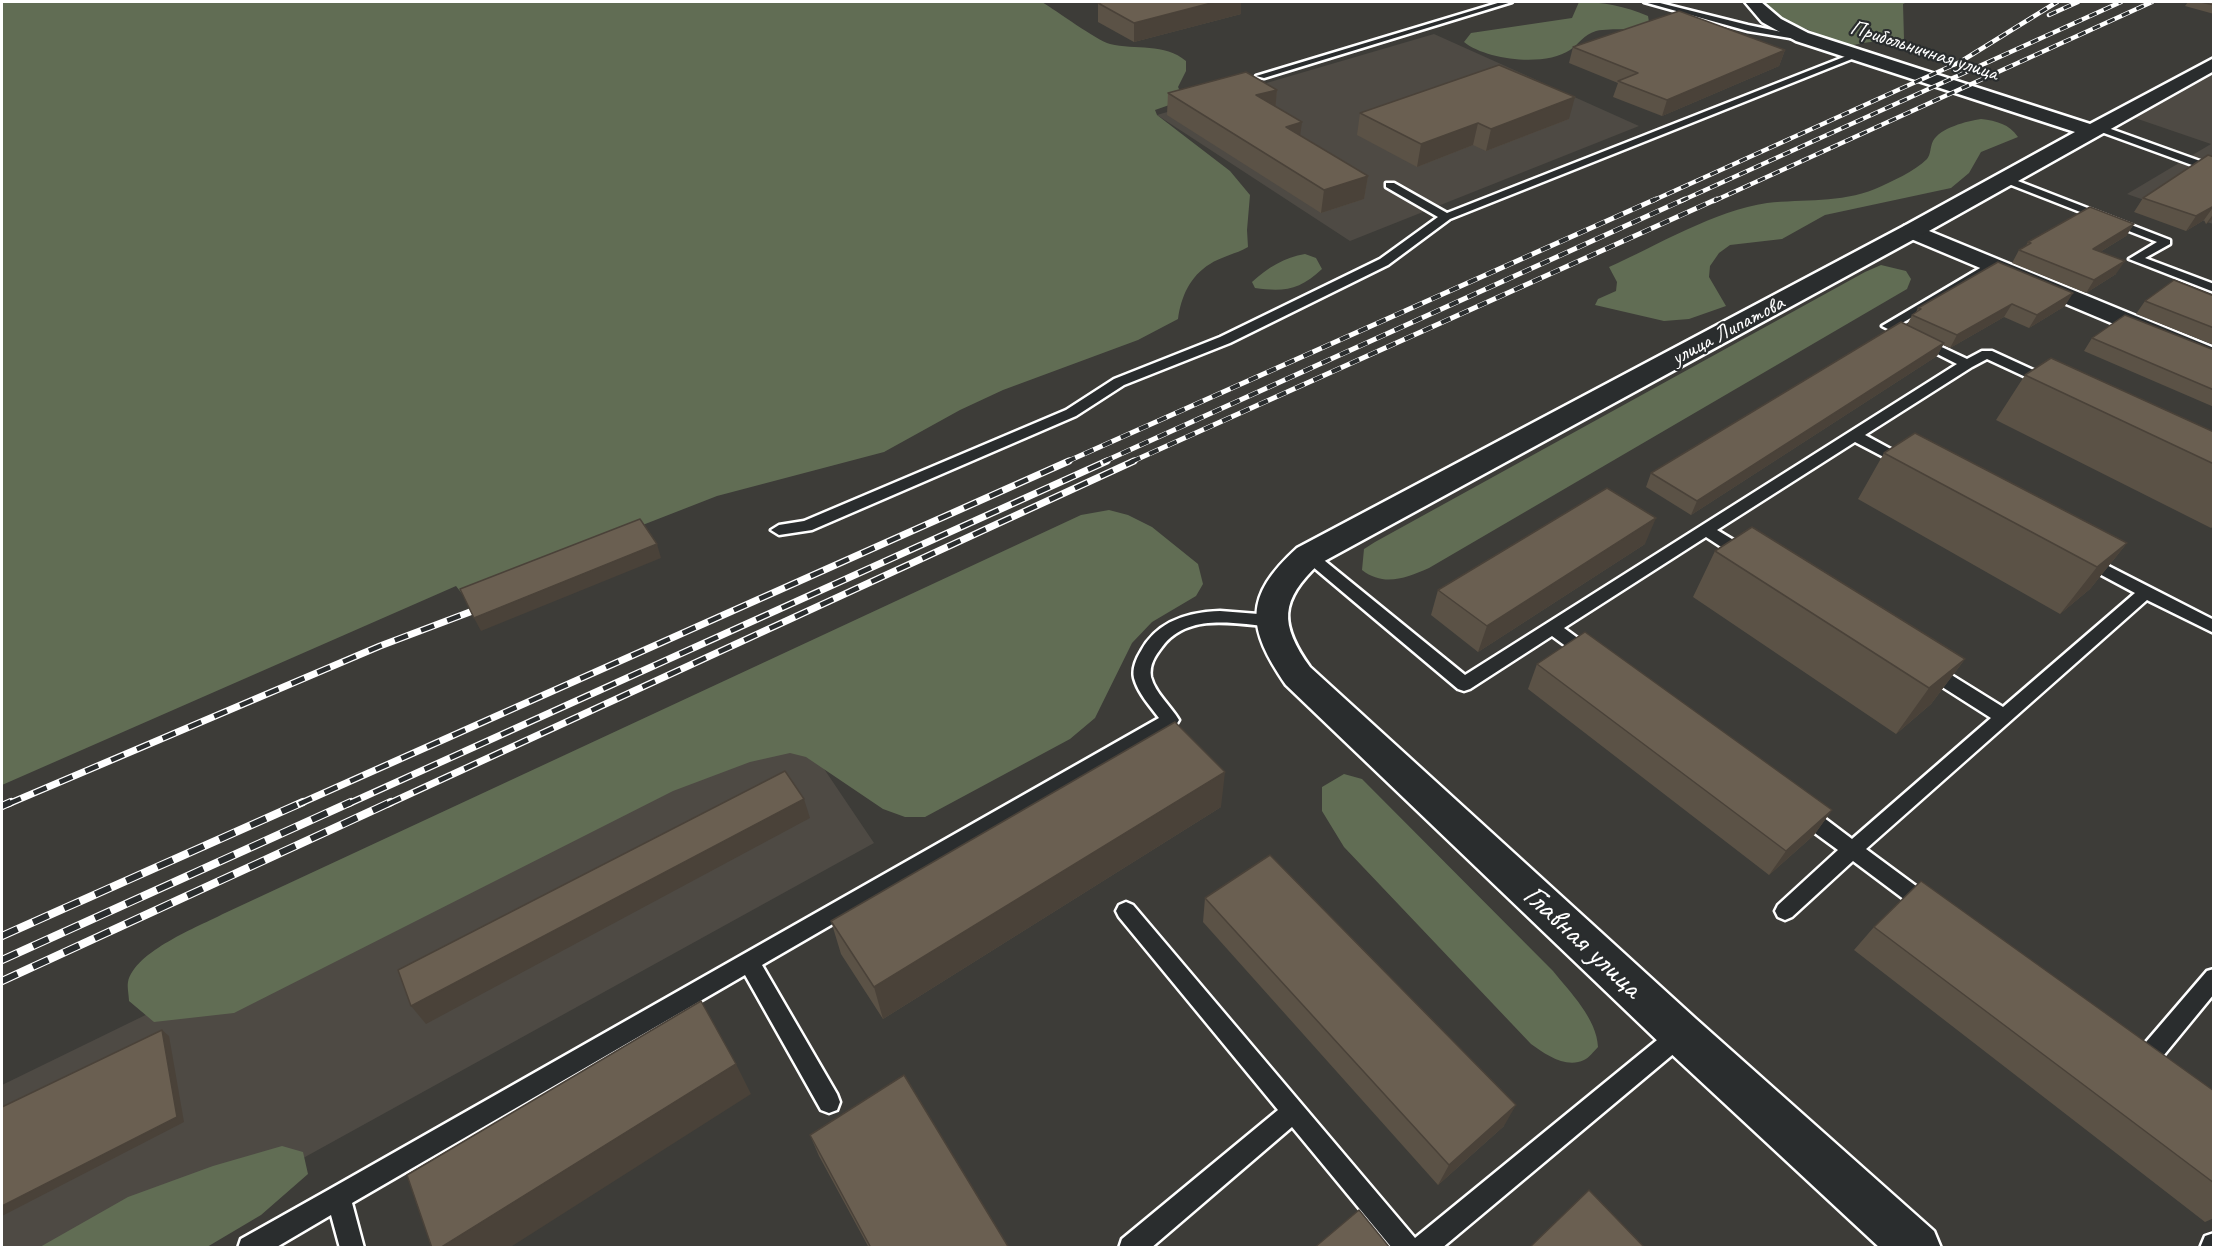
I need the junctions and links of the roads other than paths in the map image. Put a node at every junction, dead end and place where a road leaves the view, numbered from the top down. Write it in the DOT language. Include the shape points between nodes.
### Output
graph roads {
  1 [pos="1508,2"];
  2 [pos="1648,2"];
  3 [pos="1753,2"];
  4 [pos="1802,37"];
  5 [pos="1857,55"];
  6 [pos="2214,63"];
  7 [pos="1261,76"];
  8 [pos="2094,129"];
  9 [pos="2214,170"];
  10 [pos="2005,179"];
  11 [pos="1390,185"];
  12 [pos="1446,217"];
  13 [pos="1912,231"];
  14 [pos="1992,265"];
  15 [pos="2214,288"];
  16 [pos="2214,358"];
  17 [pos="1967,364"];
  18 [pos="2062,388"];
  19 [pos="1855,436"];
  20 [pos="1917,469"];
  21 [pos="779,530"];
  22 [pos="1706,530"];
  23 [pos="2073,553"];
  24 [pos="1308,556"];
  25 [pos="1756,561"];
  26 [pos="2146,592"];
  27 [pos="1271,621"];
  28 [pos="2214,627"];
  29 [pos="1552,628"];
  30 [pos="1915,661"];
  31 [pos="1599,662"];
  32 [pos="2004,717"];
  33 [pos="1786,801"];
  34 [pos="1852,849"];
  35 [pos="1126,911"];
  36 [pos="1785,911"];
  37 [pos="1946,919"];
  38 [pos="748,961"];
  39 [pos="2214,978"];
  40 [pos="1681,1034"];
  41 [pos="2123,1050"];
  42 [pos="2142,1064"];
  43 [pos="2160,1077"];
  44 [pos="829,1102"];
  45 [pos="1294,1111"];
  46 [pos="338,1197"];
  47 [pos="250,1248"];
  48 [pos="352,1248"];
  49 [pos="1131,1248"];
  50 [pos="1408,1248"];
  51 [pos="1422,1248"];
  52 [pos="1917,1248"];
  1 -- 7 [label="lane"];
  2 -- 4 [label="lane" via="1748,28"];
  3 -- 4 [label="street, Прибольничная улица" via="1780,28"];
  4 -- 5 [label="street, Прибольничная улица"];
  5 -- 8 [label="street, Прибольничная улица"];
  5 -- 12 [label="lane"];
  6 -- 8 [label="street, улица Липатова"];
  8 -- 9 [label="lane"];
  8 -- 10 [label="street, улица Липатова"];
  10 -- 13 [label="street, улица Липатова"];
  10 -- 15 [label="lane" via="2166,242 2136,259"];
  11 -- 12 [label="lane"];
  12 -- 21 [label="lane" via="1384,262 1225,340 1119,382 1071,413 807,526"];
  13 -- 14 [label="street"];
  13 -- 24 [label="street, улица Липатова"];
  14 -- 16 [label="street"];
  14 -- 17 [label="lane" via="1888,326"];
  17 -- 18 [label="lane" via="1987,354"];
  17 -- 19 [label="lane"];
  19 -- 20 [label="lane"];
  19 -- 22 [label="lane"];
  22 -- 25 [label="lane"];
  22 -- 29 [label="lane"];
  23 -- 26 [label="lane"];
  24 -- 27 [label="street, улица Липатова" via="1278,586"];
  24 -- 29 [label="lane" via="1464,684"];
  26 -- 28 [label="lane"];
  26 -- 32 [label="lane"];
  27 -- 38 [label="lane" via="1210,615 1178,623 1156,639 1143,661 1143,680 1170,720"];
  27 -- 40 [label="street, Главная улица" via="1282,656 1298,676"];
  29 -- 31 [label="lane"];
  30 -- 32 [label="lane"];
  32 -- 34 [label="lane"];
  33 -- 34 [label="lane"];
  34 -- 36 [label="lane"];
  34 -- 37 [label="lane"];
  35 -- 45 [label="lane"];
  38 -- 44 [label="lane"];
  38 -- 46 [label="lane"];
  39 -- 42 [label="lane"];
  40 -- 51 [label="lane"];
  40 -- 52 [label="street, Главная улица"];
  41 -- 42 [label="lane"];
  42 -- 43 [label="lane"];
  45 -- 49 [label="lane"];
  45 -- 50 [label="lane"];
  46 -- 47 [label="lane"];
  46 -- 48 [label="lane"];
}
